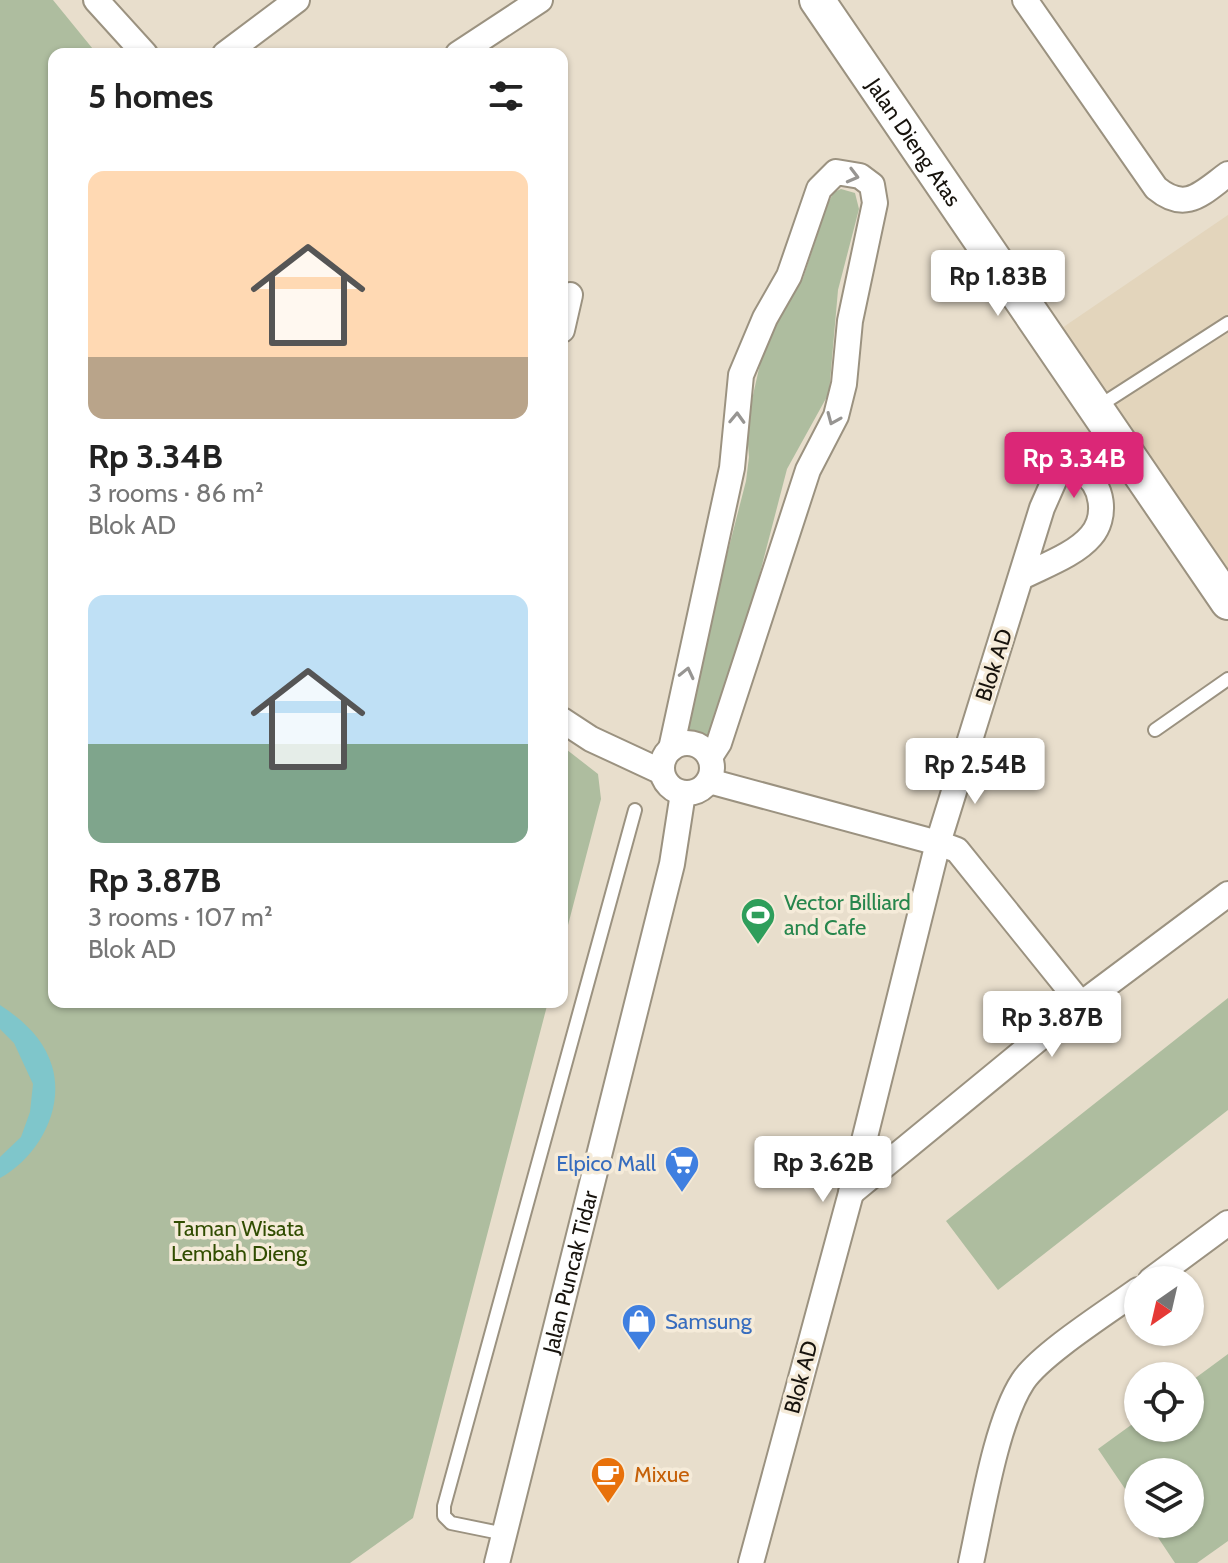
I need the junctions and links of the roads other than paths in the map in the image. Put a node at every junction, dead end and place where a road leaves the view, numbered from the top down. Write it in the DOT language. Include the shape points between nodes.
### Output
graph roads {
  1 [pos="96,0"];
  2 [pos="297,0"];
  3 [pos="540,0"];
  4 [pos="817,0"];
  5 [pos="1025,0"];
  6 [pos="140,48"];
  7 [pos="233,48"];
  8 [pos="467,48"];
  9 [pos="1228,174"];
  10 [pos="570,295"];
  11 [pos="568,304"];
  12 [pos="1228,323"];
  13 [pos="1094,409"];
  14 [pos="1022,577"];
  15 [pos="1228,602"];
  16 [pos="1228,679"];
  17 [pos="568,724"];
  18 [pos="1155,730"];
  19 [pos="667,760"];
  20 [pos="709,769"];
  21 [pos="683,793"];
  22 [pos="635,810"];
  23 [pos="938,843"];
  24 [pos="1228,894"];
  25 [pos="1081,1004"];
  26 [pos="851,1193"];
  27 [pos="1228,1223"];
  28 [pos="1170,1266"];
  29 [pos="1124,1300"];
  30 [pos="505,1534"];
  31 [pos="752,1562"];
  32 [pos="497,1563"];
  33 [pos="971,1563"];
  1 -- 6 [label="street"];
  2 -- 7 [label="street"];
  3 -- 8 [label="street"];
  4 -- 13 [label="street, Jalan Dieng Atas"];
  5 -- 9 [label="street" via="1156,188 1182,201"];
  10 -- 11 [label="street"];
  12 -- 13 [label="lane"];
  13 -- 15 [label="street, Jalan Dieng Atas"];
  14 -- 23 [label="street, Blok AD"];
  16 -- 18 [label="lane"];
  17 -- 19 [label="street" via="591,739"];
  19 -- 20 [label="street" via="685,743 693,744 706,751"];
  19 -- 20 [label="street, one-way" via="734,459 738,392 748,355 789,276 819,189 836,172 860,176 872,185 875,203 836,416 808,470"];
  19 -- 21 [label="street" via="668,786"];
  20 -- 21 [label="street" via="698,791"];
  20 -- 23 [label="street"];
  21 -- 30 [label="street, Jalan Puncak Tidar" via="672,864"];
  22 -- 30 [label="lane" via="444,1506 451,1523"];
  23 -- 25 [label="street" via="957,850"];
  23 -- 26 [label="street, Blok AD"];
  24 -- 25 [label="street"];
  25 -- 26 [label="street"];
  26 -- 31 [label="street, Blok AD"];
  27 -- 28 [label="street"];
  29 -- 33 [label="street" via="1023,1380 1004,1422"];
  30 -- 32 [label="street, Jalan Puncak Tidar"];
}
